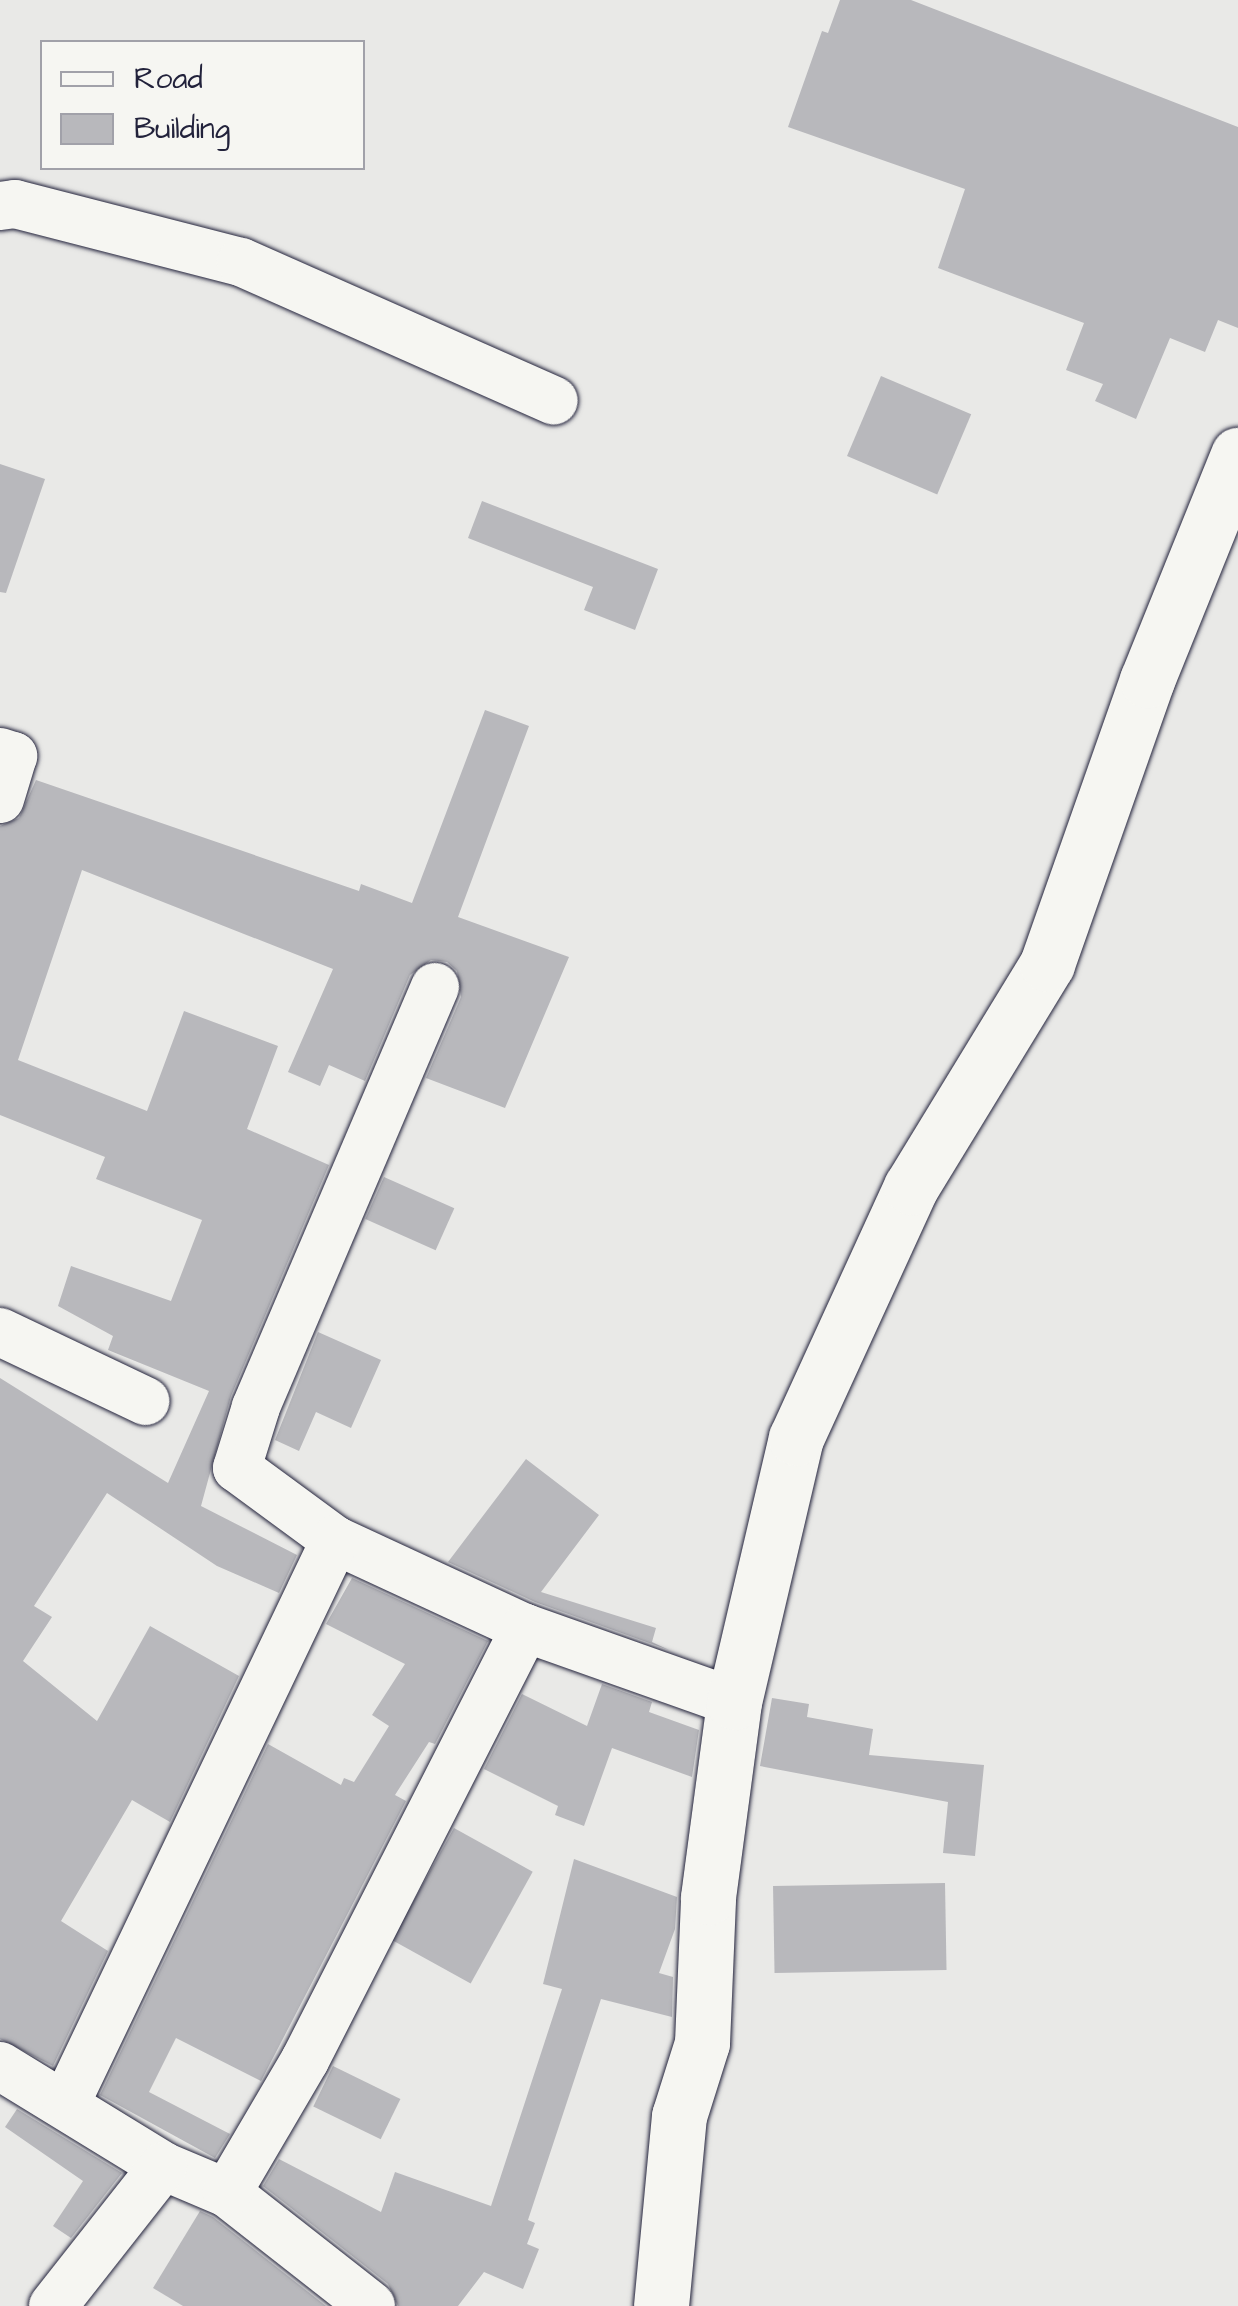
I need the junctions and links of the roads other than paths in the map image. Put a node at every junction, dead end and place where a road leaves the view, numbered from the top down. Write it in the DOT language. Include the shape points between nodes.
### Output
graph roads {
  1 [pos="0,206"];
  2 [pos="554,401"];
  3 [pos="1238,455"];
  4 [pos="0,752"];
  5 [pos="0,799"];
  6 [pos="435,987"];
  7 [pos="0,1332"];
  8 [pos="145,1401"];
  9 [pos="335,1540"];
  10 [pos="525,1628"];
  11 [pos="734,1702"];
  12 [pos="0,2066"];
  13 [pos="66,2104"];
  14 [pos="163,2166"];
  15 [pos="226,2193"];
  16 [pos="53,2306"];
  17 [pos="371,2306"];
  18 [pos="661,2306"];
  1 -- 2 [label="street" via="15,204 242,262"];
  3 -- 11 [label="street" via="1148,680 1047,964 978,1088 911,1187 796,1438"];
  4 -- 5 [label="street" via="12,756"];
  6 -- 9 [label="street" via="256,1407 237,1468"];
  7 -- 8 [label="street"];
  9 -- 10 [label="street"];
  9 -- 13 [label="street"];
  10 -- 11 [label="street"];
  10 -- 15 [label="street" via="305,2060"];
  11 -- 18 [label="street" via="708,1897 702,2043 679,2116"];
  12 -- 13 [label="street"];
  13 -- 14 [label="street"];
  14 -- 15 [label="street"];
  14 -- 16 [label="street"];
  15 -- 17 [label="street"];
}
